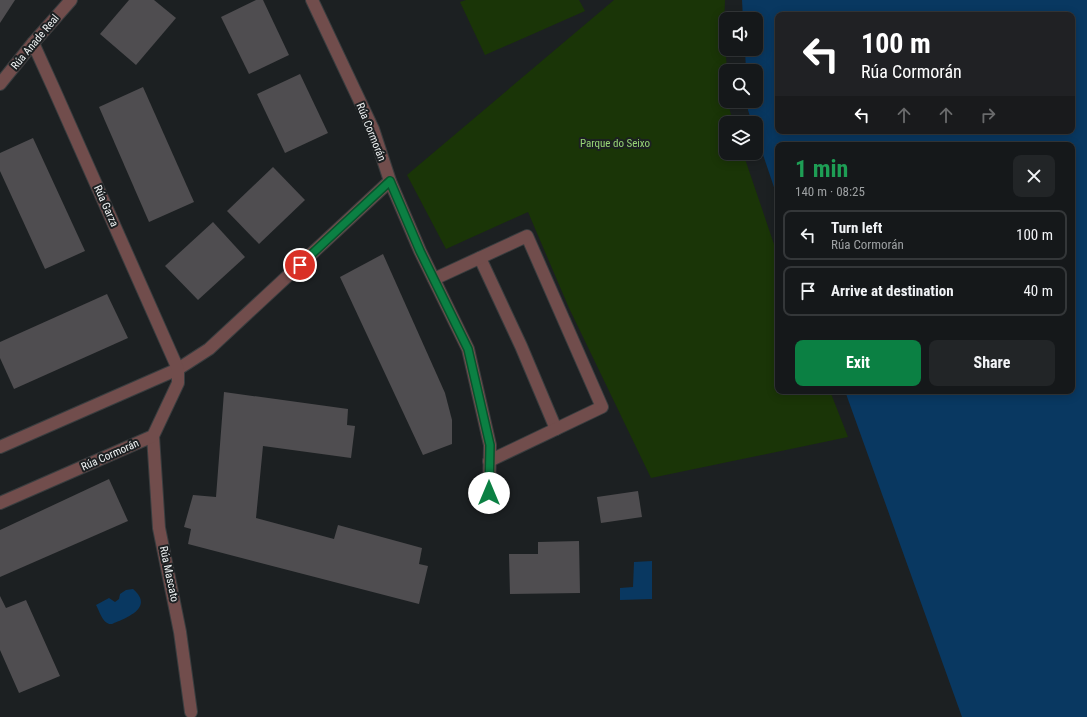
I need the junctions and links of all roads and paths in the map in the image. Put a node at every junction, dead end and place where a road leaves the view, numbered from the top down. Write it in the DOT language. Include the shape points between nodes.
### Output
graph roads {
  1 [pos="71,0"];
  2 [pos="312,0"];
  3 [pos="33,44"];
  4 [pos="0,84"];
  5 [pos="390,181"];
  6 [pos="480,258"];
  7 [pos="434,279"];
  8 [pos="178,369"];
  9 [pos="556,429"];
  10 [pos="153,436"];
  11 [pos="0,447"];
  12 [pos="489,461"];
  13 [pos="489,493"];
  14 [pos="0,503"];
  15 [pos="191,712"];
  1 -- 3 [label="street, Rúa Anade Real"];
  2 -- 5 [label="street, Rúa Cormorán" via="373,129"];
  3 -- 4 [label="street, Rúa Anade Real"];
  3 -- 8 [label="street, Rúa Garza"];
  5 -- 7 [label="street, Rúa Cormorán"];
  5 -- 8 [label="street" via="209,349"];
  6 -- 7 [label="street"];
  6 -- 9 [label="street"];
  6 -- 9 [label="street" via="527,236 602,407"];
  7 -- 12 [label="street, Rúa Cormorán" via="468,349 490,445"];
  8 -- 10 [label="street, Rúa Cormorán" via="178,382"];
  8 -- 11 [label="street"];
  9 -- 12 [label="street"];
  10 -- 14 [label="street, Rúa Cormorán"];
  10 -- 15 [label="street, Rúa Mascato" via="159,528 180,632"];
  12 -- 13 [label="street, Rúa Cormorán"];
}
